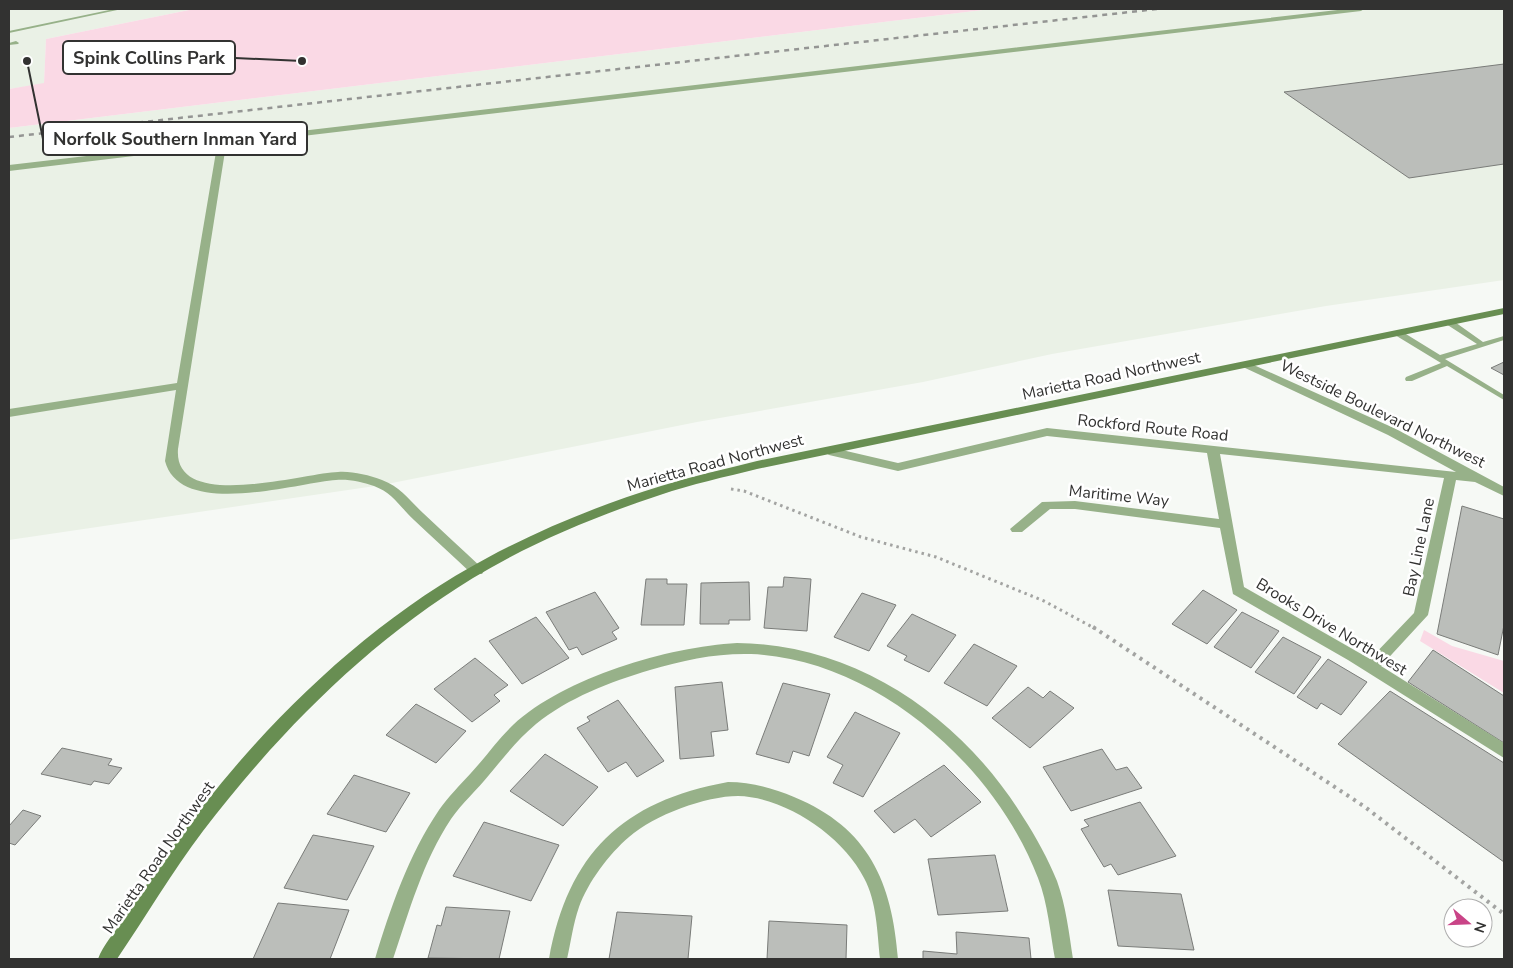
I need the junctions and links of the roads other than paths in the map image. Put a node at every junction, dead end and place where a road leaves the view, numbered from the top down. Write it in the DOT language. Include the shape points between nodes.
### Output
graph roads {
  1 [pos="120,9"];
  2 [pos="1361,9"];
  3 [pos="9,32"];
  4 [pos="16,43"];
  5 [pos="9,44"];
  6 [pos="222,143"];
  7 [pos="9,168"];
  8 [pos="1504,312"];
  9 [pos="1449,322"];
  10 [pos="1398,333"];
  11 [pos="1504,338"];
  12 [pos="1483,345"];
  13 [pos="1439,358"];
  14 [pos="1448,363"];
  15 [pos="1247,365"];
  16 [pos="1409,380"];
  17 [pos="183,385"];
  18 [pos="1504,398"];
  19 [pos="9,413"];
  20 [pos="1213,450"];
  21 [pos="829,451"];
  22 [pos="1451,475"];
  23 [pos="1478,478"];
  24 [pos="1504,492"];
  25 [pos="1226,524"];
  26 [pos="1017,530"];
  27 [pos="477,571"];
  28 [pos="1371,668"];
  29 [pos="1504,751"];
  30 [pos="107,959"];
  31 [pos="384,959"];
  32 [pos="558,959"];
  33 [pos="889,959"];
  34 [pos="1064,959"];
  1 -- 3 [label="lane"];
  2 -- 6 [label="street"];
  4 -- 5 [label="lane"];
  6 -- 7 [label="street"];
  6 -- 17 [label="street"];
  8 -- 9 [label="main road, Marietta Road Northwest"];
  9 -- 10 [label="main road, Marietta Road Northwest"];
  9 -- 12 [label="lane"];
  10 -- 13 [label="lane"];
  10 -- 15 [label="main road, Marietta Road Northwest"];
  11 -- 12 [label="lane"];
  12 -- 13 [label="lane"];
  13 -- 14 [label="lane"];
  14 -- 16 [label="lane"];
  14 -- 18 [label="lane"];
  15 -- 21 [label="main road, Marietta Road Northwest"];
  15 -- 23 [label="street, Westside Boulevard Northwest" via="1392,432"];
  17 -- 19 [label="street"];
  17 -- 27 [label="street" via="172,464 194,485 234,490 336,476 375,482 397,492"];
  20 -- 21 [label="street, Rockford Route Road" via="1047,432 898,467"];
  20 -- 22 [label="street, Rockford Route Road"];
  20 -- 25 [label="street, Brooks Drive Northwest"];
  21 -- 27 [label="main road, Marietta Road Northwest" via="656,492 531,542"];
  22 -- 23 [label="street, Rockford Route Road"];
  22 -- 28 [label="street, Bay Line Lane" via="1421,615"];
  23 -- 24 [label="street, Westside Boulevard Northwest"];
  25 -- 26 [label="street, Maritime Way" via="1075,505 1047,505"];
  25 -- 28 [label="street, Brooks Drive Northwest" via="1238,590"];
  27 -- 30 [label="main road, Marietta Road Northwest" via="394,626 316,693 255,756 197,826"];
  28 -- 29 [label="street, Brooks Drive Northwest"];
  31 -- 34 [label="street" via="417,868 444,815 521,728 564,698 608,677 708,651 766,649 816,660 865,677 914,707 954,741 994,786 1025,834 1051,889"];
  32 -- 33 [label="street" via="570,906 597,863 625,830 660,809 700,796 739,789 786,801 820,818 848,841 871,873 884,909"];
}
